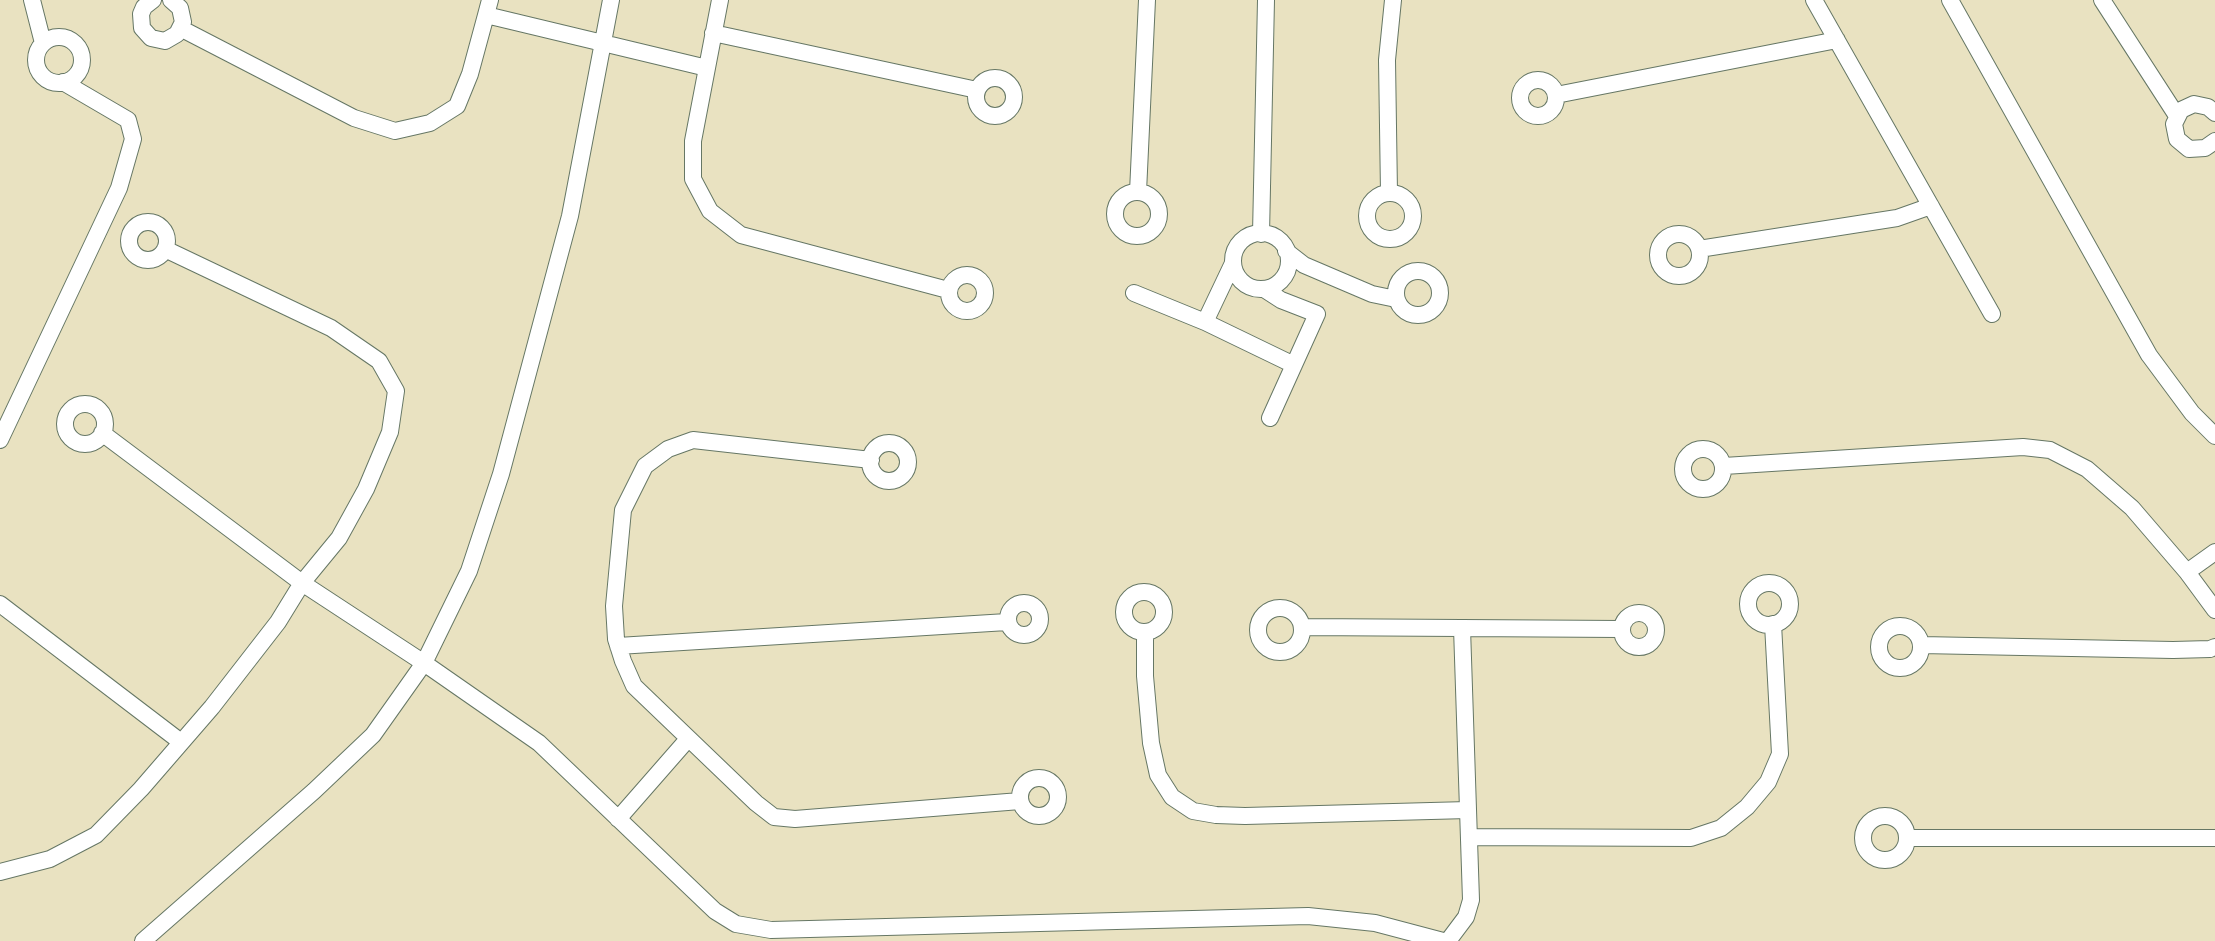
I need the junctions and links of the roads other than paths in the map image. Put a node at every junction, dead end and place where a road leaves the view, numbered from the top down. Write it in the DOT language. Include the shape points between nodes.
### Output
graph roads {
  1 [pos="32,0"];
  2 [pos="153,0"];
  3 [pos="171,0"];
  4 [pos="611,0"];
  5 [pos="720,0"];
  6 [pos="1147,0"];
  7 [pos="1266,0"];
  8 [pos="1393,0"];
  9 [pos="1814,0"];
  10 [pos="1950,0"];
  11 [pos="2102,0"];
  12 [pos="488,8"];
  13 [pos="182,29"];
  14 [pos="713,33"];
  15 [pos="1837,40"];
  16 [pos="43,43"];
  17 [pos="603,43"];
  18 [pos="707,68"];
  19 [pos="63,82"];
  20 [pos="977,90"];
  21 [pos="1556,95"];
  22 [pos="2215,113"];
  23 [pos="2177,116"];
  24 [pos="2215,141"];
  25 [pos="1138,192"];
  26 [pos="1389,192"];
  27 [pos="1931,206"];
  28 [pos="1261,234"];
  29 [pos="165,249"];
  30 [pos="1699,249"];
  31 [pos="1293,260"];
  32 [pos="1233,263"];
  33 [pos="1240,280"];
  34 [pos="1281,281"];
  35 [pos="1222,286"];
  36 [pos="1264,289"];
  37 [pos="948,290"];
  38 [pos="1134,293"];
  39 [pos="1396,299"];
  40 [pos="1281,300"];
  41 [pos="1992,314"];
  42 [pos="1205,322"];
  43 [pos="1294,364"];
  44 [pos="1270,418"];
  45 [pos="102,433"];
  46 [pos="2215,436"];
  47 [pos="0,440"];
  48 [pos="870,460"];
  49 [pos="1724,466"];
  50 [pos="2215,552"];
  51 [pos="2188,572"];
  52 [pos="302,583"];
  53 [pos="0,604"];
  54 [pos="2215,610"];
  55 [pos="1007,622"];
  56 [pos="1773,624"];
  57 [pos="1302,627"];
  58 [pos="1462,628"];
  59 [pos="1622,629"];
  60 [pos="1145,632"];
  61 [pos="1921,645"];
  62 [pos="618,646"];
  63 [pos="2215,647"];
  64 [pos="424,663"];
  65 [pos="688,739"];
  66 [pos="181,742"];
  67 [pos="1020,801"];
  68 [pos="1468,810"];
  69 [pos="618,819"];
  70 [pos="1469,837"];
  71 [pos="1907,838"];
  72 [pos="2215,838"];
  73 [pos="0,872"];
  74 [pos="143,941"];
  75 [pos="1443,941"];
  76 [pos="1448,941"];
  1 -- 16 [label="street"];
  2 -- 13 [label="street" via="144,7 141,14 142,28 146,33 158,41 165,41"];
  3 -- 13 [label="street" via="180,8 183,15"];
  4 -- 17 [label="street"];
  5 -- 14 [label="street"];
  6 -- 25 [label="street"];
  7 -- 28 [label="street"];
  8 -- 26 [label="street" via="1386,60"];
  9 -- 15 [label="street"];
  10 -- 46 [label="street" via="2149,355 2192,413"];
  11 -- 23 [label="street"];
  12 -- 13 [label="street" via="470,74 458,106 430,123 396,131 354,118"];
  12 -- 17 [label="street"];
  14 -- 18 [label="street"];
  14 -- 20 [label="street"];
  15 -- 21 [label="street"];
  15 -- 27 [label="street"];
  16 -- 19 [label="street" via="36,56 38,70 49,80"];
  16 -- 19 [label="street" via="57,37 65,37 72,40 81,53 80,68 76,75"];
  17 -- 18 [label="street"];
  17 -- 64 [label="street" via="570,216 501,474 469,571"];
  18 -- 37 [label="street" via="693,141 693,179 710,211 741,235"];
  19 -- 47 [label="street" via="128,120 133,140 119,188"];
  22 -- 23 [label="street" via="2208,107 2194,104 2181,110"];
  23 -- 24 [label="street" via="2174,132 2183,145 2197,150"];
  27 -- 30 [label="street" via="1897,218"];
  27 -- 41 [label="street"];
  28 -- 31 [label="street" via="1278,240"];
  28 -- 32 [label="street" via="1244,239 1234,254"];
  29 -- 52 [label="street" via="331,328 379,361 396,391 390,432 366,489 339,538"];
  31 -- 34 [label="street"];
  31 -- 39 [label="street" via="1372,294"];
  32 -- 33 [label="street"];
  32 -- 35 [label="street"];
  33 -- 35 [label="street"];
  33 -- 36 [label="street" via="1247,286"];
  34 -- 36 [label="street"];
  34 -- 40 [label="street"];
  35 -- 42 [label="street"];
  36 -- 40 [label="street"];
  38 -- 42 [label="street"];
  40 -- 43 [label="street" via="1317,314"];
  42 -- 43 [label="street"];
  43 -- 44 [label="street"];
  45 -- 52 [label="street"];
  48 -- 62 [label="street" via="692,440 668,450 645,466 623,510 614,606"];
  49 -- 51 [label="street" via="2023,447 2050,450 2087,469 2132,508"];
  50 -- 51 [label="street"];
  51 -- 54 [label="street"];
  52 -- 64 [label="street"];
  52 -- 66 [label="street" via="278,622 212,707"];
  53 -- 66 [label="street"];
  55 -- 62 [label="street"];
  56 -- 70 [label="street" via="1780,754 1768,782 1747,807 1721,828 1691,838"];
  57 -- 58 [label="street"];
  58 -- 59 [label="street"];
  58 -- 68 [label="street"];
  60 -- 68 [label="street" via="1150,735 1158,775 1172,797 1193,811 1245,816"];
  61 -- 63 [label="street" via="2173,650"];
  62 -- 65 [label="street" via="634,686"];
  64 -- 69 [label="street" via="539,743"];
  64 -- 74 [label="street" via="373,735 314,791"];
  65 -- 67 [label="street" via="774,817 795,819"];
  65 -- 69 [label="street"];
  66 -- 73 [label="street" via="141,789 96,835 50,859"];
  68 -- 70 [label="street"];
  69 -- 75 [label="street" via="716,911 736,924 771,930 1308,916 1375,923"];
  70 -- 76 [label="street" via="1471,900 1466,917"];
  71 -- 72 [label="street"];
}
